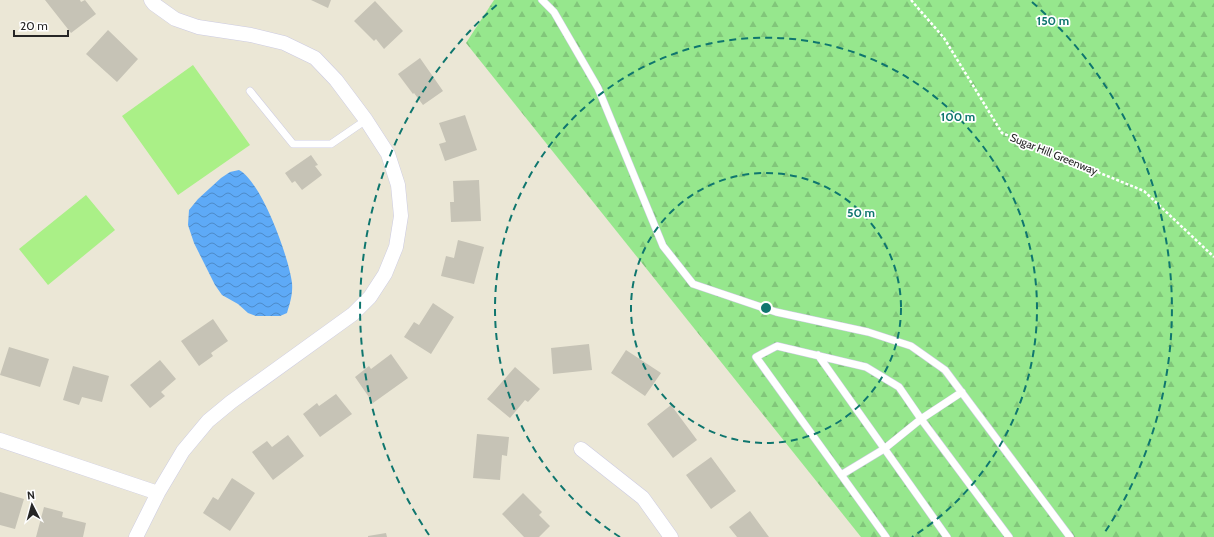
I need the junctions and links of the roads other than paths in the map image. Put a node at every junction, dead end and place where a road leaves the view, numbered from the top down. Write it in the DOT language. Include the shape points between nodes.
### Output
graph roads {
  1 [pos="151,0"];
  2 [pos="542,0"];
  3 [pos="250,91"];
  4 [pos="366,120"];
  5 [pos="818,356"];
  6 [pos="962,392"];
  7 [pos="921,419"];
  8 [pos="0,440"];
  9 [pos="581,449"];
  10 [pos="884,449"];
  11 [pos="841,475"];
  12 [pos="158,493"];
  13 [pos="136,537"];
  14 [pos="671,537"];
  15 [pos="886,537"];
  16 [pos="947,537"];
  17 [pos="1009,537"];
  18 [pos="1070,537"];
  1 -- 4 [label="street" via="175,19 198,27 284,43 315,58 336,80"];
  2 -- 6 [label="lane" via="554,12 598,88 663,246 693,284 776,312 868,332 911,346 945,370"];
  3 -- 4 [label="lane" via="293,144 331,144"];
  4 -- 12 [label="street" via="388,154 398,185 401,216 396,247 385,274 370,297 353,314 208,421 183,451"];
  5 -- 7 [label="lane" via="866,367 899,387"];
  5 -- 10 [label="lane"];
  5 -- 11 [label="lane" via="777,346 756,357"];
  6 -- 7 [label="lane"];
  6 -- 18 [label="lane"];
  7 -- 10 [label="lane"];
  7 -- 17 [label="lane"];
  8 -- 12 [label="street"];
  9 -- 14 [label="street" via="644,498"];
  10 -- 11 [label="lane"];
  10 -- 16 [label="lane"];
  11 -- 15 [label="lane"];
  12 -- 13 [label="street"];
}
